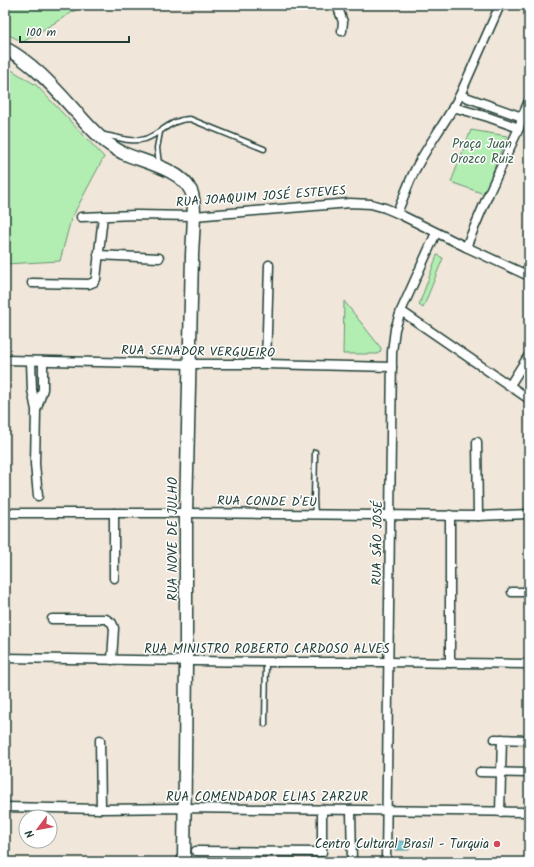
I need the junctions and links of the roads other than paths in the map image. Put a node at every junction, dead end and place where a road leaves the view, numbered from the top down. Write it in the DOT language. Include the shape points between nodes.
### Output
graph roads {
  1 [pos="337,5"];
  2 [pos="500,5"];
  3 [pos="520,5"];
  4 [pos="529,8"];
  5 [pos="342,30"];
  6 [pos="5,48"];
  7 [pos="460,95"];
  8 [pos="529,101"];
  9 [pos="453,107"];
  10 [pos="526,117"];
  11 [pos="519,128"];
  12 [pos="160,132"];
  13 [pos="95,133"];
  14 [pos="264,149"];
  15 [pos="159,166"];
  16 [pos="397,213"];
  17 [pos="103,216"];
  18 [pos="194,216"];
  19 [pos="81,217"];
  20 [pos="436,233"];
  21 [pos="466,247"];
  22 [pos="98,255"];
  23 [pos="160,258"];
  24 [pos="269,265"];
  25 [pos="529,276"];
  26 [pos="32,283"];
  27 [pos="401,311"];
  28 [pos="529,355"];
  29 [pos="5,360"];
  30 [pos="31,361"];
  31 [pos="43,361"];
  32 [pos="189,364"];
  33 [pos="266,364"];
  34 [pos="392,367"];
  35 [pos="510,385"];
  36 [pos="529,399"];
  37 [pos="36,410"];
  38 [pos="477,442"];
  39 [pos="315,452"];
  40 [pos="38,496"];
  41 [pos="5,513"];
  42 [pos="114,513"];
  43 [pos="186,513"];
  44 [pos="529,514"];
  45 [pos="315,515"];
  46 [pos="450,515"];
  47 [pos="390,516"];
  48 [pos="478,516"];
  49 [pos="114,578"];
  50 [pos="512,592"];
  51 [pos="529,592"];
  52 [pos="52,619"];
  53 [pos="5,658"];
  54 [pos="112,660"];
  55 [pos="186,661"];
  56 [pos="266,662"];
  57 [pos="388,662"];
  58 [pos="450,663"];
  59 [pos="529,664"];
  60 [pos="265,724"];
  61 [pos="100,740"];
  62 [pos="529,740"];
  63 [pos="480,772"];
  64 [pos="501,772"];
  65 [pos="529,773"];
  66 [pos="5,807"];
  67 [pos="185,808"];
  68 [pos="101,809"];
  69 [pos="322,809"];
  70 [pos="351,810"];
  71 [pos="386,810"];
  72 [pos="500,812"];
  73 [pos="529,812"];
  74 [pos="196,852"];
  75 [pos="184,862"];
  76 [pos="352,862"];
  77 [pos="386,862"];
  1 -- 5 [label="street" via="343,22"];
  2 -- 7 [label="street"];
  3 -- 4 [label="lane"];
  6 -- 13 [label="street, RUA NOVE DE JULHO" via="44,77"];
  7 -- 9 [label="street"];
  7 -- 10 [label="street"];
  8 -- 10 [label="street"];
  9 -- 11 [label="street"];
  9 -- 16 [label="street" via="415,170"];
  10 -- 11 [label="street"];
  11 -- 21 [label="street"];
  12 -- 13 [label="lane" via="137,140"];
  12 -- 14 [label="lane" via="170,124 190,119"];
  12 -- 15 [label="lane" via="157,148"];
  13 -- 15 [label="street, RUA NOVE DE JULHO" via="122,152"];
  15 -- 18 [label="street, RUA NOVE DE JULHO" via="183,180 191,190"];
  16 -- 18 [label="street, RUA JOAQUIM JOSÉ ESTEVES" via="371,204 350,203"];
  16 -- 20 [label="street, RUA JOAQUIM JOSÉ ESTEVES"];
  17 -- 18 [label="street, RUA JOAQUIM JOSÉ ESTEVES"];
  17 -- 19 [label="street, RUA JOAQUIM JOSÉ ESTEVES"];
  17 -- 22 [label="street"];
  18 -- 32 [label="street, RUA NOVE DE JULHO"];
  20 -- 21 [label="street, RUA JOAQUIM JOSÉ ESTEVES"];
  20 -- 27 [label="street, RUA SÃO JOSÉ"];
  21 -- 25 [label="street, RUA JOAQUIM JOSÉ ESTEVES"];
  22 -- 23 [label="street"];
  22 -- 26 [label="street" via="96,278 89,284"];
  24 -- 33 [label="street"];
  27 -- 34 [label="street, RUA SÃO JOSÉ" via="393,340"];
  27 -- 35 [label="street"];
  28 -- 35 [label="street"];
  29 -- 30 [label="street, RUA SENADOR VERGUEIRO"];
  30 -- 31 [label="street, RUA SENADOR VERGUEIRO"];
  30 -- 37 [label="street"];
  31 -- 32 [label="street, RUA SENADOR VERGUEIRO"];
  31 -- 37 [label="street" via="43,389"];
  32 -- 33 [label="street, RUA SENADOR VERGUEIRO"];
  32 -- 43 [label="street, RUA NOVE DE JULHO"];
  33 -- 34 [label="street, RUA SENADOR VERGUEIRO"];
  34 -- 47 [label="street, RUA SÃO JOSÉ"];
  35 -- 36 [label="street"];
  37 -- 40 [label="street" via="35,464"];
  38 -- 48 [label="street"];
  39 -- 45 [label="lane"];
  41 -- 42 [label="street, RUA CONDE D'EU"];
  42 -- 43 [label="street, RUA CONDE D'EU"];
  42 -- 49 [label="street"];
  43 -- 45 [label="street, RUA CONDE D'EU"];
  43 -- 55 [label="street, RUA NOVE DE JULHO"];
  44 -- 48 [label="street, RUA CONDE D'EU"];
  45 -- 47 [label="street, RUA CONDE D'EU"];
  46 -- 47 [label="street, RUA CONDE D'EU"];
  46 -- 48 [label="street, RUA CONDE D'EU"];
  46 -- 58 [label="street"];
  47 -- 57 [label="street, RUA SÃO JOSÉ"];
  50 -- 51 [label="street"];
  52 -- 54 [label="street" via="106,619 112,623"];
  53 -- 54 [label="street, RUA MINISTRO ROBERTO CARDOSO ALVES"];
  54 -- 55 [label="street, RUA MINISTRO ROBERTO CARDOSO ALVES"];
  55 -- 56 [label="street, RUA MINISTRO ROBERTO CARDOSO ALVES"];
  55 -- 67 [label="street, RUA NOVE DE JULHO"];
  56 -- 57 [label="street, RUA MINISTRO ROBERTO CARDOSO ALVES"];
  56 -- 60 [label="lane"];
  57 -- 58 [label="street, RUA MINISTRO ROBERTO CARDOSO ALVES"];
  57 -- 71 [label="street, RUA SÃO JOSÉ"];
  58 -- 59 [label="street, RUA MINISTRO ROBERTO CARDOSO ALVES"];
  61 -- 68 [label="street"];
  62 -- 64 [label="street" via="498,739"];
  63 -- 64 [label="street"];
  64 -- 65 [label="street"];
  64 -- 72 [label="street"];
  66 -- 68 [label="street, RUA COMENDADOR ELIAS ZARZUR"];
  67 -- 68 [label="street, RUA COMENDADOR ELIAS ZARZUR"];
  67 -- 69 [label="street, RUA COMENDADOR ELIAS ZARZUR"];
  67 -- 75 [label="street, RUA NOVE DE JULHO"];
  69 -- 70 [label="street, RUA COMENDADOR ELIAS ZARZUR"];
  69 -- 74 [label="street" via="322,852"];
  70 -- 71 [label="street, RUA COMENDADOR ELIAS ZARZUR"];
  70 -- 76 [label="street"];
  71 -- 72 [label="street, RUA COMENDADOR ELIAS ZARZUR"];
  71 -- 77 [label="street, RUA SÃO JOSÉ"];
  72 -- 73 [label="street, RUA COMENDADOR ELIAS ZARZUR"];
}
